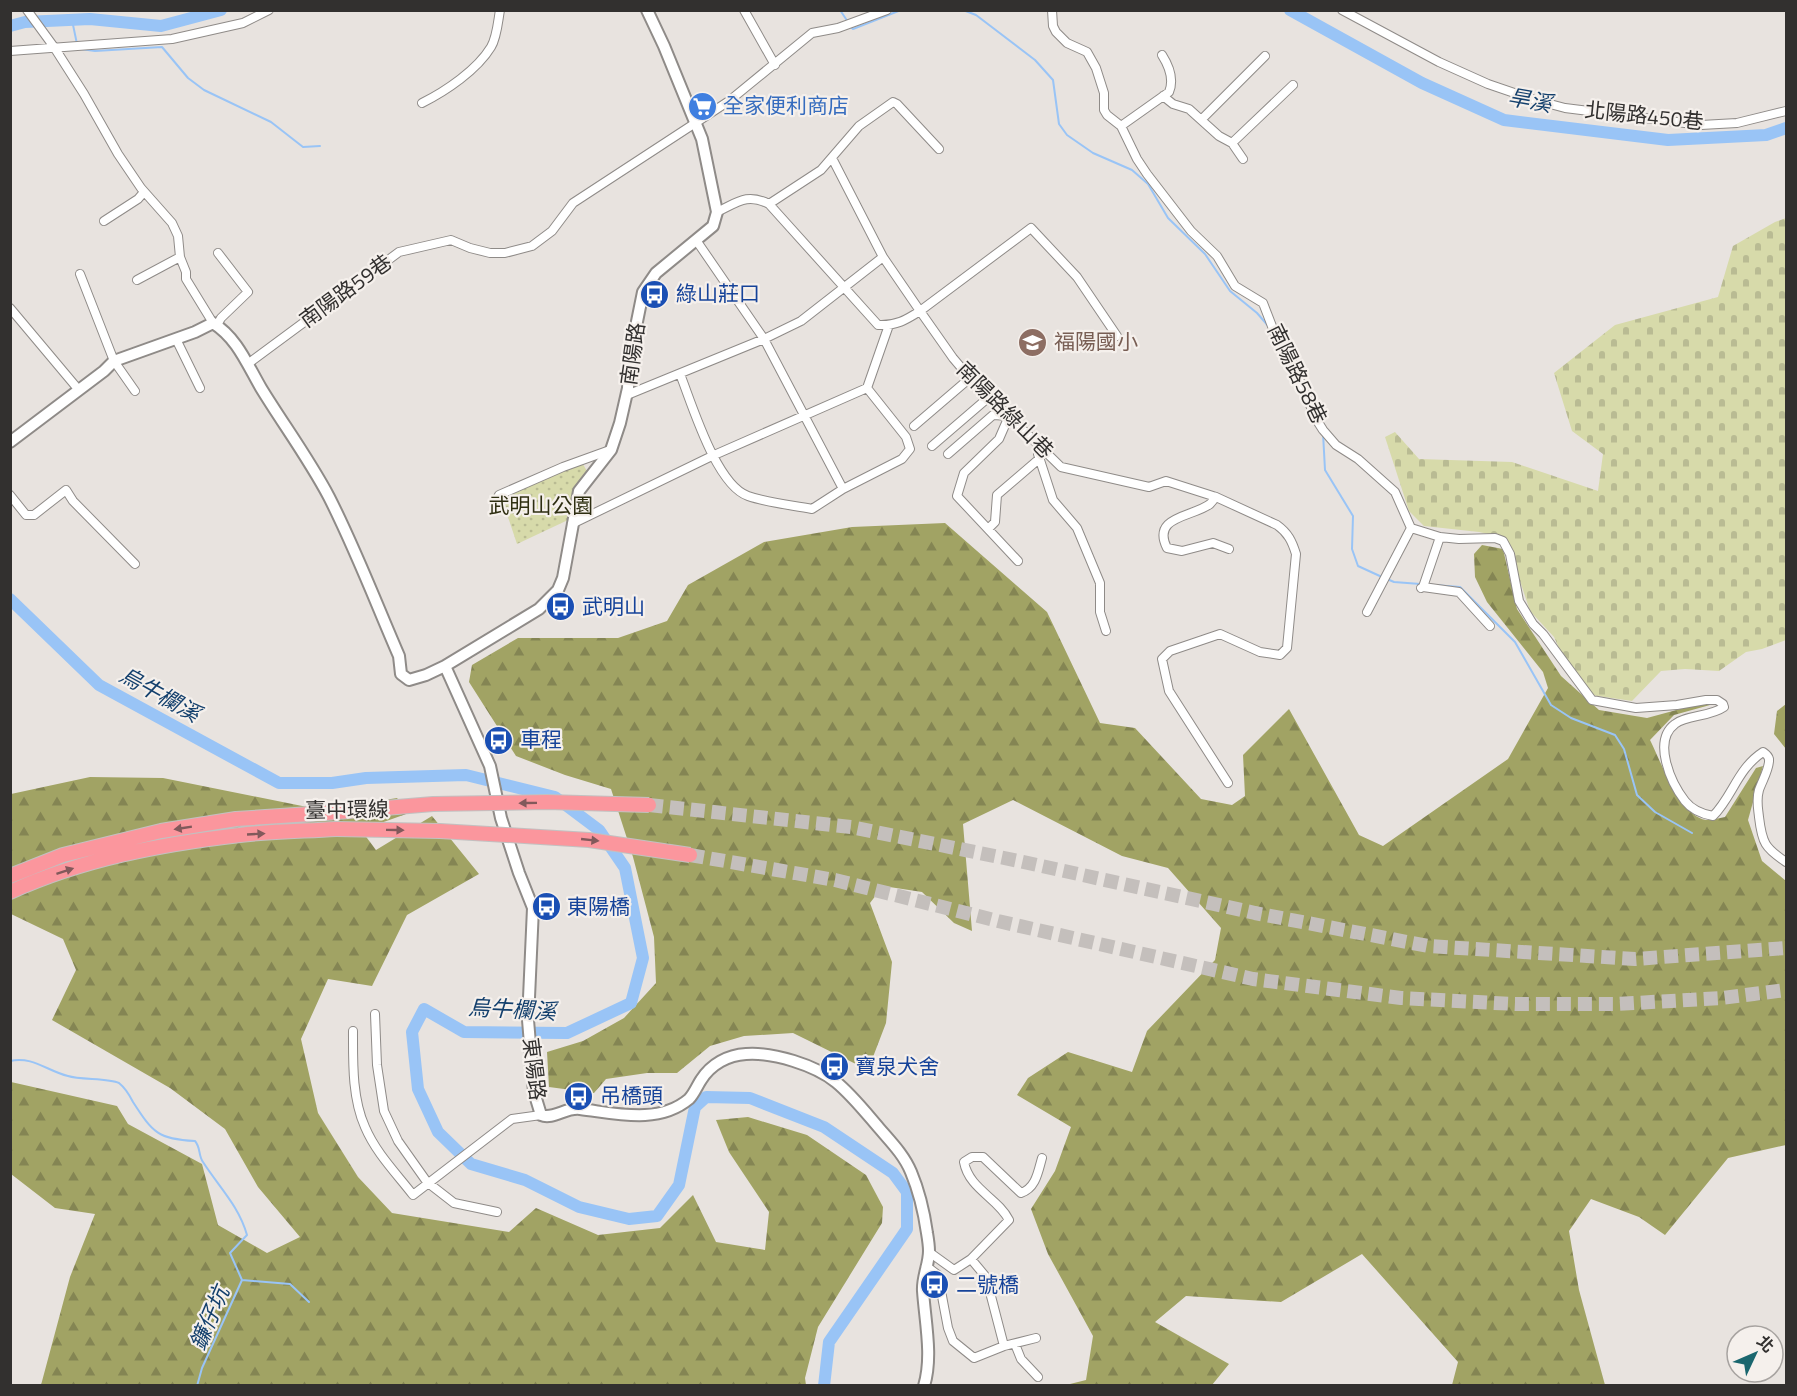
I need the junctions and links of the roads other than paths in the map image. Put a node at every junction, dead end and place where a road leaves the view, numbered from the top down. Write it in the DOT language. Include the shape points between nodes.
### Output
graph roads {
  1 [pos="27,10"];
  2 [pos="268,10"];
  3 [pos="500,10"];
  4 [pos="647,10"];
  5 [pos="744,10"];
  6 [pos="887,10"];
  7 [pos="1052,10"];
  8 [pos="1342,10"];
  9 [pos="52,45"];
  10 [pos="10,51"];
  11 [pos="1162,55"];
  12 [pos="1265,56"];
  13 [pos="775,65"];
  14 [pos="1293,85"];
  15 [pos="1163,96"];
  16 [pos="422,103"];
  17 [pos="1786,111"];
  18 [pos="1202,120"];
  19 [pos="696,124"];
  20 [pos="1121,126"];
  21 [pos="1232,143"];
  22 [pos="939,149"];
  23 [pos="832,158"];
  24 [pos="1244,159"];
  25 [pos="144,192"];
  26 [pos="769,204"];
  27 [pos="717,212"];
  28 [pos="104,221"];
  29 [pos="696,240"];
  30 [pos="218,253"];
  31 [pos="180,257"];
  32 [pos="884,257"];
  33 [pos="80,274"];
  34 [pos="137,280"];
  35 [pos="845,287"];
  36 [pos="10,308"];
  37 [pos="920,311"];
  38 [pos="215,324"];
  39 [pos="890,325"];
  40 [pos="1117,336"];
  41 [pos="176,339"];
  42 [pos="764,339"];
  43 [pos="114,361"];
  44 [pos="249,363"];
  45 [pos="680,374"];
  46 [pos="970,378"];
  47 [pos="200,388"];
  48 [pos="867,388"];
  49 [pos="78,389"];
  50 [pos="135,391"];
  51 [pos="627,394"];
  52 [pos="988,397"];
  53 [pos="804,415"];
  54 [pos="1009,416"];
  55 [pos="914,426"];
  56 [pos="10,442"];
  57 [pos="932,446"];
  58 [pos="1041,447"];
  59 [pos="611,450"];
  60 [pos="948,454"];
  61 [pos="712,456"];
  62 [pos="1039,459"];
  63 [pos="843,489"];
  64 [pos="10,495"];
  65 [pos="1216,497"];
  66 [pos="494,505"];
  67 [pos="572,524"];
  68 [pos="1411,528"];
  69 [pos="988,529"];
  70 [pos="1440,537"];
  71 [pos="1229,549"];
  72 [pos="1018,561"];
  73 [pos="135,564"];
  74 [pos="1367,612"];
  75 [pos="1490,626"];
  76 [pos="1106,631"];
  77 [pos="445,666"];
  78 [pos="1228,783"];
  79 [pos="649,805"];
  80 [pos="690,855"];
  81 [pos="1786,862"];
  82 [pos="10,876"];
  83 [pos="10,892"];
  84 [pos="375,1014"];
  85 [pos="353,1031"];
  86 [pos="541,1115"];
  87 [pos="1042,1158"];
  88 [pos="427,1182"];
  89 [pos="497,1212"];
  90 [pos="929,1252"];
  91 [pos="971,1259"];
  92 [pos="926,1266"];
  93 [pos="1036,1338"];
  94 [pos="1015,1344"];
  95 [pos="1004,1346"];
  96 [pos="1038,1377"];
  97 [pos="924,1386"];
  1 -- 9 [label="street"];
  2 -- 9 [label="street" via="243,23 172,39"];
  3 -- 16 [label="street" via="492,46 482,58 455,83"];
  4 -- 19 [label="street"];
  5 -- 13 [label="street"];
  6 -- 13 [label="street" via="812,33"];
  7 -- 20 [label="street, 南陽路58巷" via="1056,32 1067,43 1087,52 1104,93 1104,110"];
  8 -- 17 [label="street, 北陽路450巷" via="1439,62 1526,97 1565,108 1701,125 1737,123"];
  9 -- 10 [label="street"];
  9 -- 25 [label="street"];
  11 -- 15 [label="street" via="1172,85"];
  12 -- 18 [label="street"];
  13 -- 19 [label="street"];
  14 -- 21 [label="street"];
  15 -- 18 [label="street"];
  15 -- 20 [label="street"];
  18 -- 21 [label="street"];
  19 -- 27 [label="street" via="707,157"];
  19 -- 44 [label="street, 南陽路59巷" via="573,203 552,231 532,246 490,253 451,240 399,252"];
  20 -- 68 [label="street, 南陽路58巷" via="1142,166 1191,231 1217,256 1228,278 1263,303 1323,430 1395,492"];
  21 -- 24 [label="street"];
  22 -- 23 [label="street" via="893,102 860,126"];
  23 -- 26 [label="street" via="821,170"];
  23 -- 32 [label="street, 南陽路綠山巷"];
  25 -- 28 [label="street"];
  25 -- 31 [label="street" via="172,223"];
  26 -- 27 [label="street" via="757,198 745,199"];
  26 -- 35 [label="street"];
  27 -- 29 [label="street, 南陽路" via="713,226"];
  29 -- 42 [label="street"];
  29 -- 51 [label="street, 南陽路" via="656,273 643,292 629,361"];
  30 -- 38 [label="street" via="248,292"];
  31 -- 34 [label="street"];
  31 -- 38 [label="street" via="186,279"];
  32 -- 35 [label="street"];
  32 -- 37 [label="street, 南陽路綠山巷"];
  33 -- 43 [label="street"];
  35 -- 39 [label="street" via="878,325"];
  35 -- 42 [label="street" via="801,321"];
  36 -- 49 [label="street"];
  37 -- 39 [label="street"];
  37 -- 40 [label="street" via="1031,228 1077,277"];
  37 -- 46 [label="street, 南陽路綠山巷"];
  38 -- 41 [label="street"];
  38 -- 44 [label="street"];
  39 -- 48 [label="street"];
  41 -- 43 [label="street"];
  41 -- 47 [label="street"];
  42 -- 45 [label="street"];
  42 -- 53 [label="street"];
  43 -- 49 [label="street"];
  43 -- 50 [label="street"];
  44 -- 77 [label="street, 南陽路" via="328,496 399,656 401,674 408,680 414,679"];
  45 -- 51 [label="street"];
  45 -- 61 [label="street"];
  46 -- 52 [label="street, 南陽路綠山巷"];
  46 -- 55 [label="street"];
  48 -- 53 [label="street"];
  48 -- 63 [label="street" via="906,437 910,449 902,459"];
  49 -- 56 [label="street"];
  51 -- 59 [label="street, 南陽路"];
  52 -- 54 [label="street, 南陽路綠山巷"];
  52 -- 57 [label="street"];
  53 -- 61 [label="street"];
  53 -- 63 [label="street"];
  54 -- 58 [label="street, 南陽路綠山巷"];
  54 -- 60 [label="street" via="993,415"];
  54 -- 69 [label="street" via="999,439 964,473 957,496"];
  58 -- 62 [label="street"];
  58 -- 65 [label="street, 南陽路綠山巷" via="1061,466 1077,471 1149,487 1166,481"];
  59 -- 66 [label="street" via="499,495"];
  59 -- 67 [label="street, 南陽路" via="579,491"];
  61 -- 63 [label="street" via="724,475 746,496 812,508"];
  61 -- 67 [label="street"];
  62 -- 69 [label="street" via="998,495 995,522"];
  62 -- 76 [label="street" via="1053,500 1077,528 1100,583 1100,612"];
  64 -- 73 [label="street" via="26,515 34,515 66,490"];
  65 -- 71 [label="street" via="1209,505 1171,522 1164,529 1163,539 1167,548 1182,551 1213,543"];
  65 -- 78 [label="street, 南陽路綠山巷" via="1286,531 1296,554 1287,648 1280,655 1260,652 1220,634 1170,651 1162,659 1169,691"];
  67 -- 77 [label="street, 南陽路" via="563,578 551,599"];
  68 -- 70 [label="street"];
  68 -- 74 [label="street"];
  69 -- 72 [label="street"];
  70 -- 75 [label="street" via="1422,588 1459,592"];
  70 -- 81 [label="street" via="1503,541 1510,554 1519,601 1592,700 1636,708 1706,700 1723,704 1718,712 1676,723 1668,732 1664,759 1686,802 1700,814 1713,816 1753,759 1763,752 1767,754 1768,765 1757,799 1759,828 1767,846"];
  77 -- 86 [label="street, 東陽路" via="485,754 505,829 533,908 528,1020 534,1092"];
  79 -- 82 [label="highway, 臺中環線, one-way, bridge" via="433,804 236,819 161,831 63,855"];
  83 -- 80 [label="highway, 臺中環線, one-way, bridge" via="90,863 145,850 241,835 336,829 589,840"];
  84 -- 88 [label="street" via="384,1111 398,1141"];
  85 -- 88 [label="street" via="353,1064 364,1126 380,1154 413,1195"];
  86 -- 88 [label="street" via="512,1119"];
  86 -- 90 [label="street, 東陽路" via="569,1108 617,1115 667,1111 690,1098 716,1064 744,1054 766,1054 810,1068 835,1081 902,1154 920,1198"];
  87 -- 91 [label="street" via="1033,1185 1020,1193 983,1157 972,1156 964,1162 977,1187 1009,1220"];
  88 -- 89 [label="street" via="454,1203"];
  90 -- 91 [label="street" via="954,1270"];
  90 -- 92 [label="street, 東陽路"];
  91 -- 95 [label="street" via="986,1277"];
  92 -- 95 [label="street" via="938,1275 953,1341 974,1358"];
  92 -- 97 [label="street, 東陽路" via="922,1284 928,1370"];
  93 -- 94 [label="street"];
  94 -- 95 [label="street"];
  94 -- 96 [label="street" via="1021,1359"];
}
